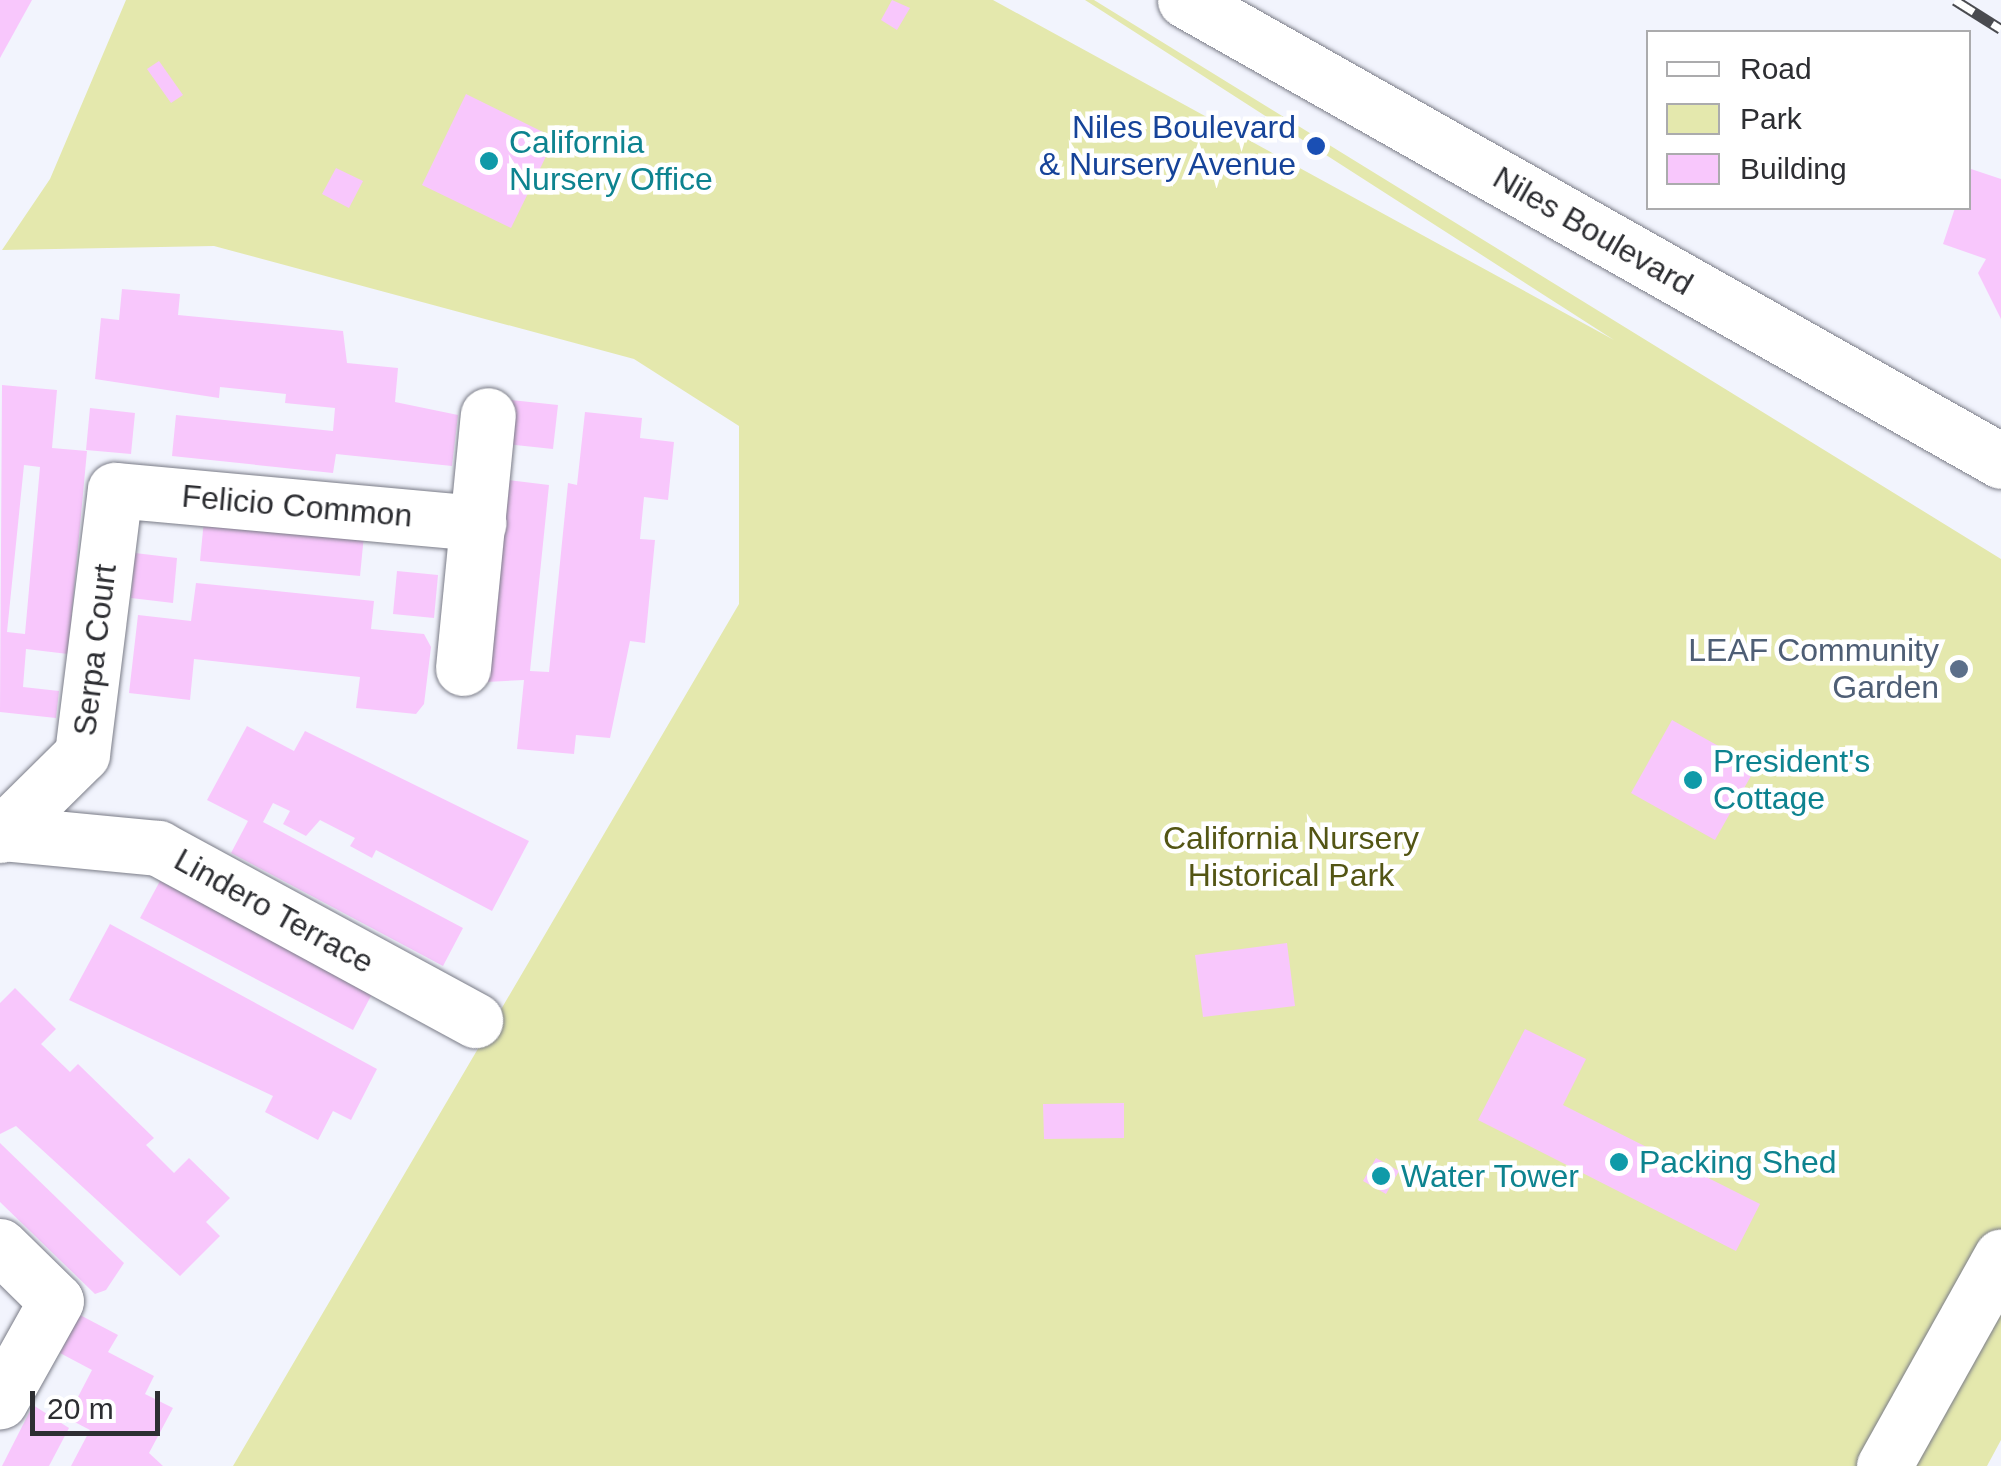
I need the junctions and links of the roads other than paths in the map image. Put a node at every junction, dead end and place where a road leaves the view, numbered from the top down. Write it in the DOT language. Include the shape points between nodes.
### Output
graph roads {
  1 [pos="1184,0"];
  2 [pos="488,416"];
  3 [pos="2001,461"];
  4 [pos="115,490"];
  5 [pos="479,523"];
  6 [pos="463,668"];
  7 [pos="1,834"];
  8 [pos="476,1020"];
  9 [pos="0,1246"];
  10 [pos="2001,1256"];
  11 [pos="0,1401"];
  12 [pos="1884,1466"];
  1 -- 3 [label="street, Niles Boulevard"];
  2 -- 5 [label="street"];
  4 -- 5 [label="street, Felicio Common"];
  4 -- 7 [label="street, Serpa Court" via="82,754"];
  5 -- 6 [label="street"];
  7 -- 8 [label="street, Lindero Terrace" via="158,848"];
  9 -- 11 [label="street" via="56,1301"];
  10 -- 12 [label="street"];
}
